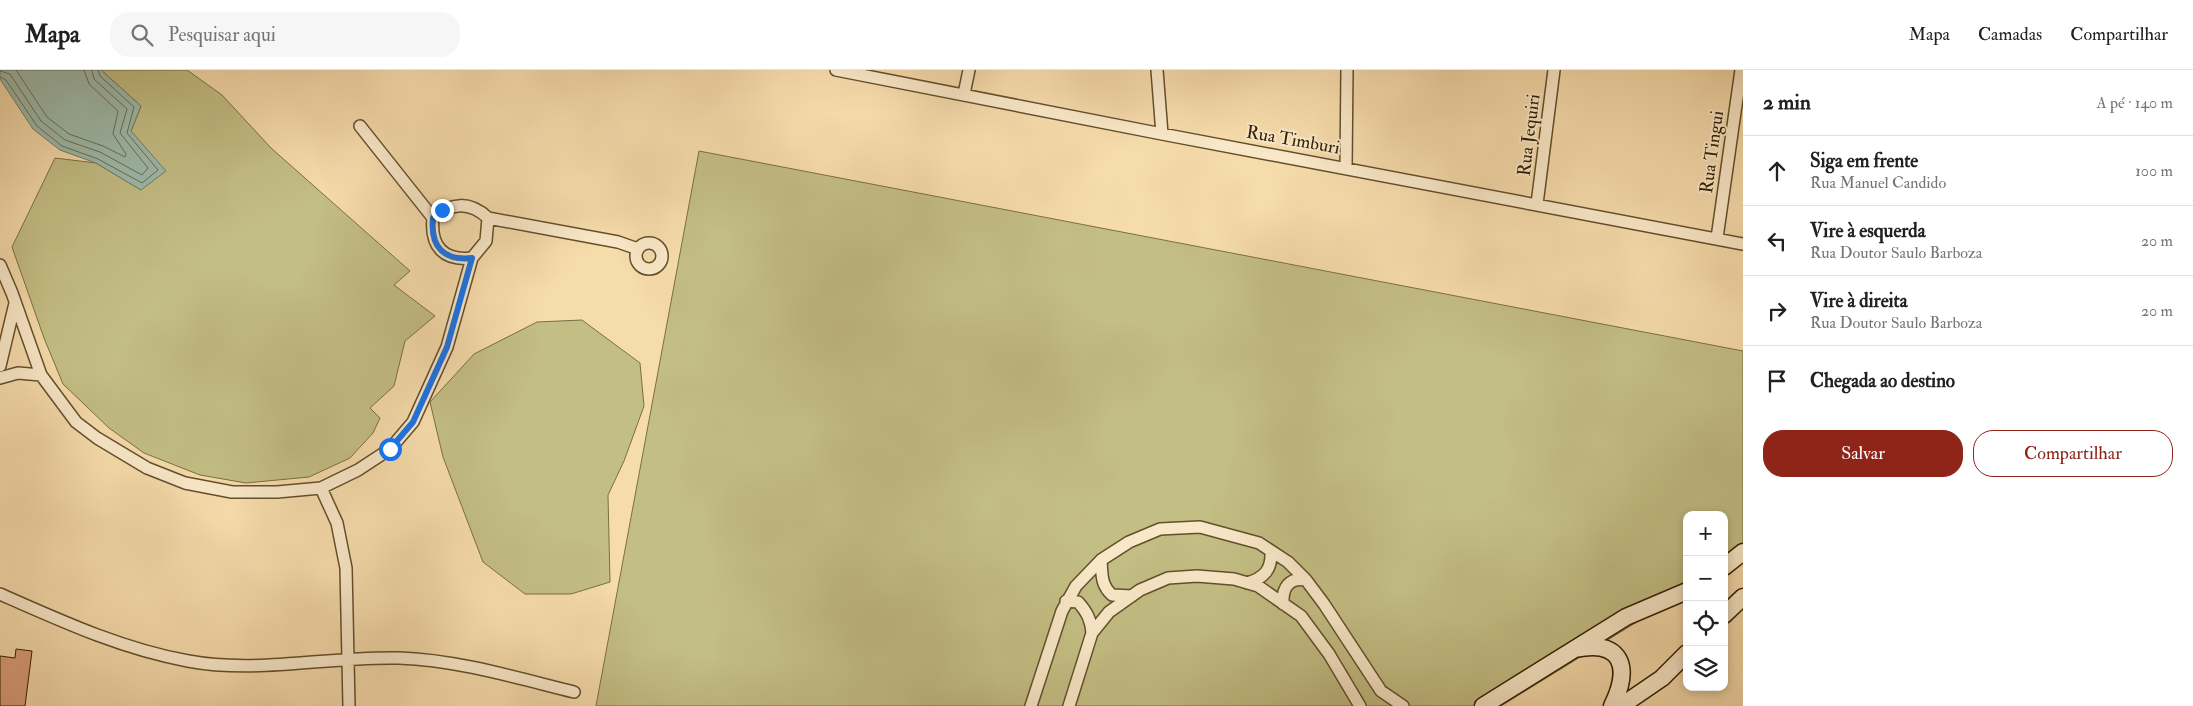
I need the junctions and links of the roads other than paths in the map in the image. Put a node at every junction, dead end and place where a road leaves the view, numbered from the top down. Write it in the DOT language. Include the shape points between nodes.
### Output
graph roads {
  1 [pos="836,70"];
  2 [pos="969,70"];
  3 [pos="1157,70"];
  4 [pos="1347,70"];
  5 [pos="1554,70"];
  6 [pos="1741,70"];
  7 [pos="964,94"];
  8 [pos="360,126"];
  9 [pos="1162,134"];
  10 [pos="1346,168"];
  11 [pos="1537,204"];
  12 [pos="433,218"];
  13 [pos="488,218"];
  14 [pos="1717,238"];
  15 [pos="1743,244"];
  16 [pos="638,249"];
  17 [pos="472,258"];
  18 [pos="0,266"];
  19 [pos="15,303"];
  20 [pos="0,366"];
  21 [pos="41,375"];
  22 [pos="0,378"];
  23 [pos="321,488"];
  24 [pos="1271,551"];
  25 [pos="1743,552"];
  26 [pos="1101,560"];
  27 [pos="1728,564"];
  28 [pos="1306,580"];
  29 [pos="1247,583"];
  30 [pos="1683,593"];
  31 [pos="0,594"];
  32 [pos="1132,596"];
  33 [pos="1743,598"];
  34 [pos="1066,601"];
  35 [pos="1283,604"];
  36 [pos="1728,611"];
  37 [pos="1092,633"];
  38 [pos="1570,650"];
  39 [pos="1683,657"];
  40 [pos="349,660"];
  41 [pos="574,692"];
  42 [pos="349,706"];
  43 [pos="1031,706"];
  44 [pos="1069,706"];
  45 [pos="1360,706"];
  46 [pos="1404,706"];
  47 [pos="1483,706"];
  48 [pos="1612,706"];
  49 [pos="1621,706"];
  1 -- 7 [label="street, Rua Timburi"];
  2 -- 7 [label="street"];
  3 -- 9 [label="street"];
  4 -- 10 [label="street"];
  5 -- 11 [label="street, Rua Jequiri"];
  6 -- 14 [label="street, Rua Tingui"];
  7 -- 9 [label="street, Rua Timburi"];
  8 -- 12 [label="street"];
  9 -- 10 [label="street, Rua Timburi"];
  10 -- 11 [label="street, Rua Timburi"];
  11 -- 14 [label="street, Rua Timburi"];
  12 -- 13 [label="street" via="454,205 467,205"];
  12 -- 17 [label="street" via="432,232 436,245 446,255 459,260"];
  13 -- 16 [label="street" via="618,242"];
  13 -- 17 [label="street" via="486,241"];
  14 -- 15 [label="street, Rua Timburi"];
  17 -- 23 [label="street" via="447,347 413,422 390,449 358,470"];
  18 -- 19 [label="street"];
  19 -- 20 [label="street"];
  19 -- 21 [label="street"];
  21 -- 22 [label="street" via="18,373"];
  21 -- 23 [label="street" via="76,422 148,468 185,483 232,492"];
  23 -- 40 [label="street" via="337,523 346,568"];
  24 -- 26 [label="street" via="1259,544 1190,527 1160,529 1129,542"];
  24 -- 28 [label="street"];
  24 -- 29 [label="street" via="1269,568 1264,576"];
  25 -- 27 [label="main road"];
  26 -- 32 [label="street" via="1105,589 1112,595"];
  26 -- 34 [label="street"];
  28 -- 35 [label="street" via="1297,578 1288,583"];
  28 -- 46 [label="street" via="1381,691"];
  29 -- 32 [label="street" via="1197,576 1168,578"];
  29 -- 35 [label="street" via="1258,586"];
  30 -- 38 [label="main road" via="1626,617"];
  31 -- 40 [label="street" via="85,632 133,648 189,661 251,666"];
  32 -- 37 [label="street" via="1109,612"];
  33 -- 36 [label="main road"];
  34 -- 37 [label="street" via="1078,602 1091,621"];
  34 -- 43 [label="street"];
  35 -- 45 [label="street" via="1300,616 1329,654"];
  37 -- 44 [label="street"];
  38 -- 47 [label="main road"];
  38 -- 48 [label="main road" via="1595,647 1617,657 1623,674"];
  39 -- 49 [label="main road" via="1662,678"];
  40 -- 41 [label="street" via="399,658 448,664"];
  40 -- 42 [label="street"];
}
